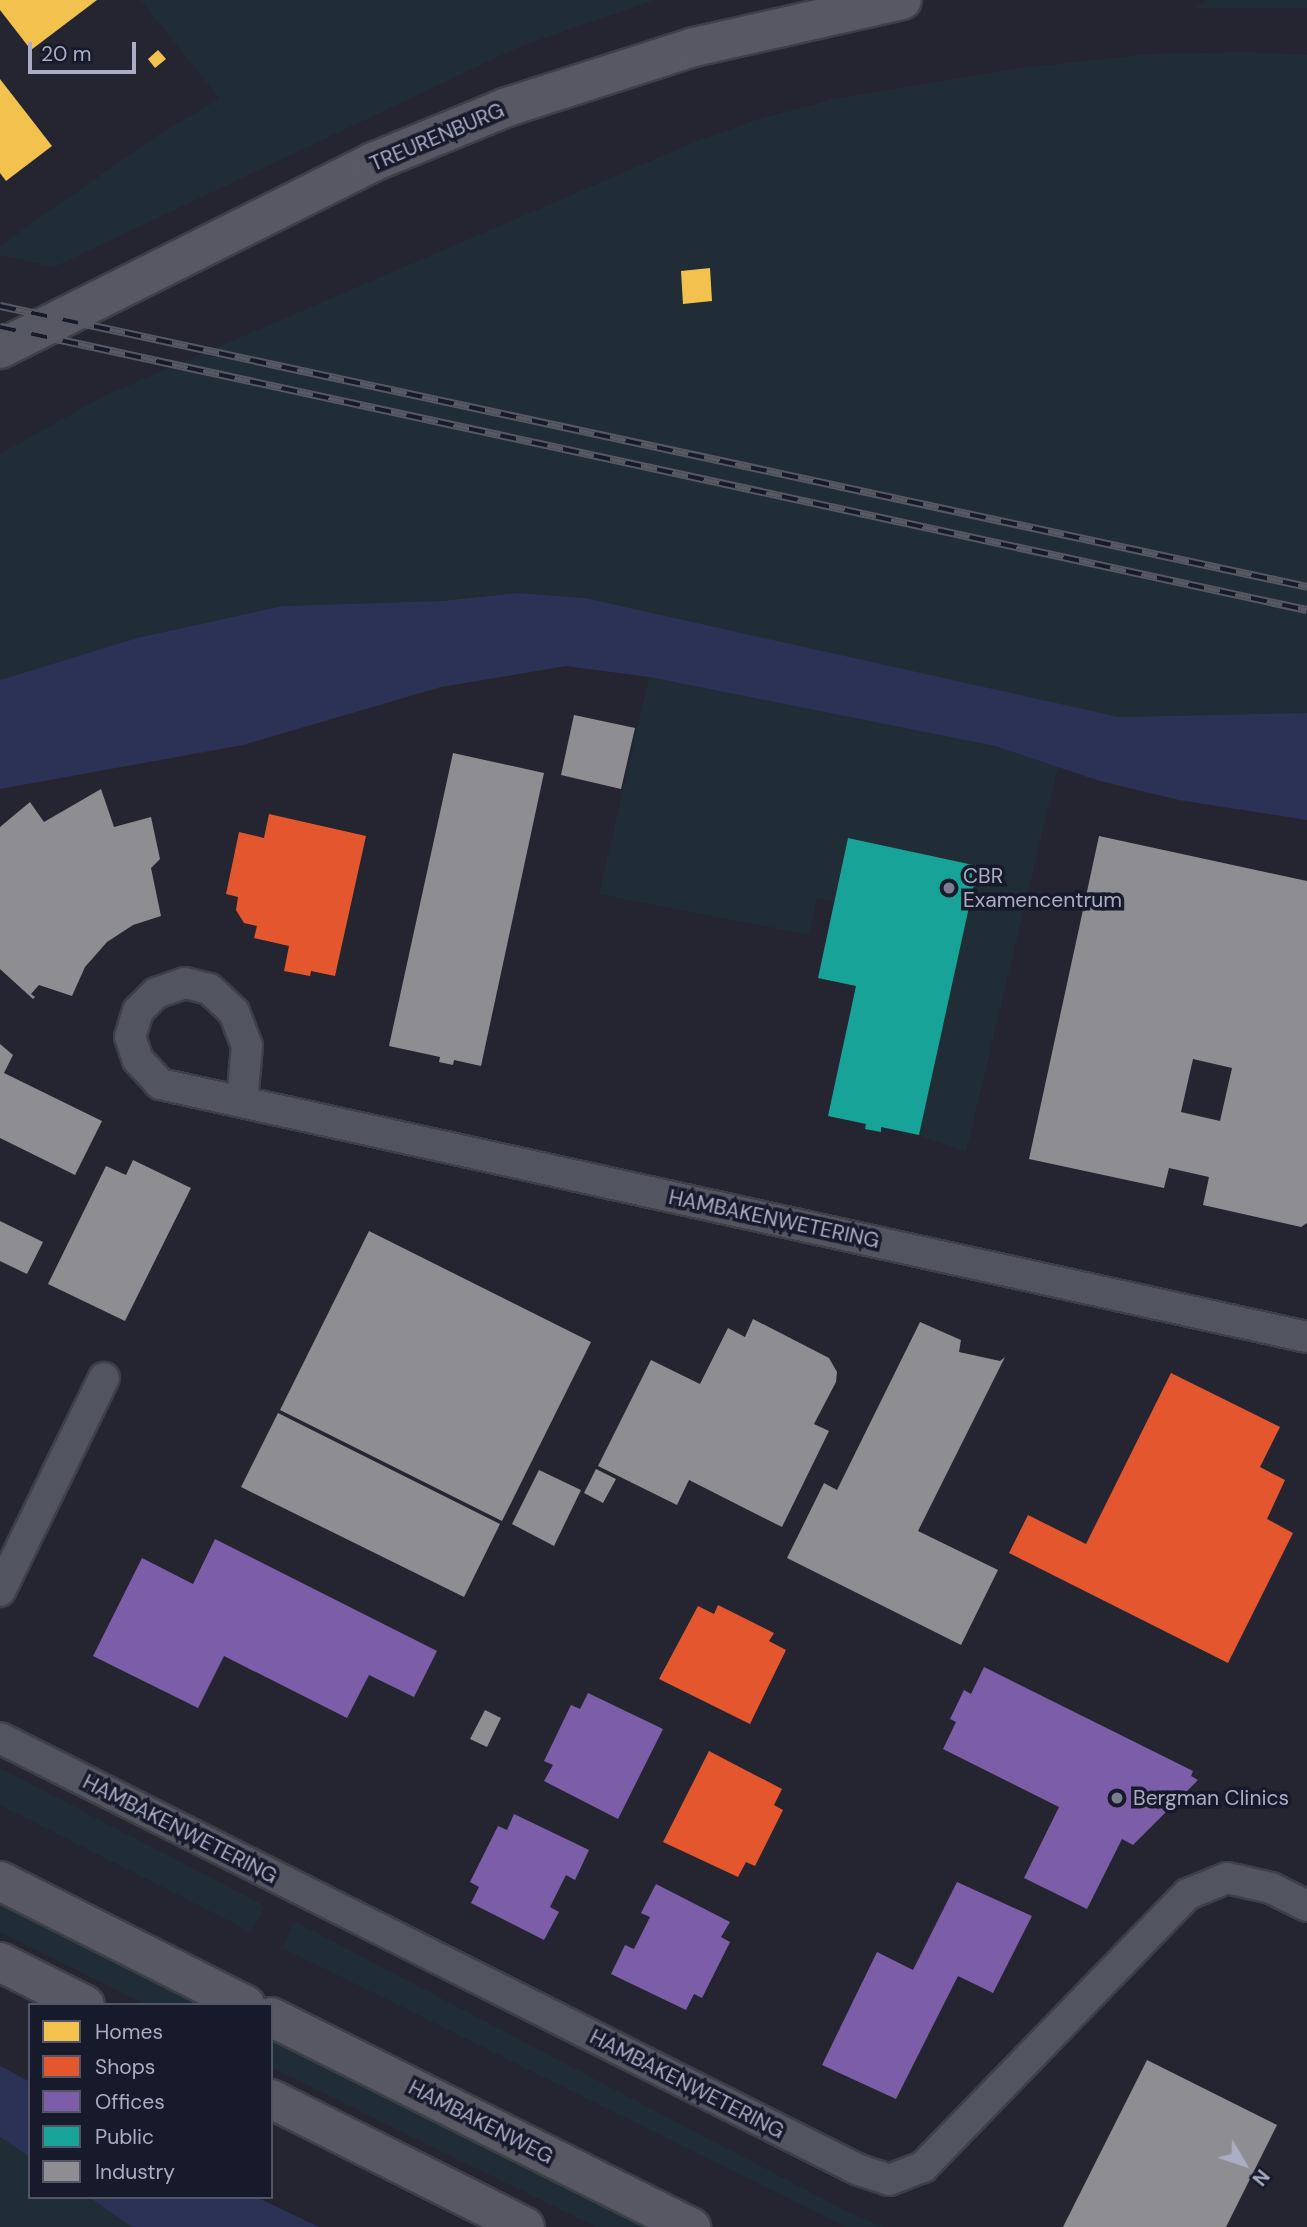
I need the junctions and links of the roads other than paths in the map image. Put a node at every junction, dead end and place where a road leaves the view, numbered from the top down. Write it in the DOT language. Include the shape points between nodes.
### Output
graph roads {
  1 [pos="902,0"];
  2 [pos="0,349"];
  3 [pos="242,1101"];
  4 [pos="1307,1337"];
  5 [pos="104,1378"];
  6 [pos="0,1591"];
  7 [pos="0,1738"];
  8 [pos="0,1881"];
  9 [pos="1307,1906"];
  10 [pos="0,1962"];
  11 [pos="81,2003"];
  12 [pos="242,2003"];
  13 [pos="273,2018"];
  14 [pos="273,2100"];
  15 [pos="525,2227"];
  16 [pos="691,2227"];
  1 -- 2 [label="main road, TREURENBURG" via="694,47 507,107 373,162"];
  3 -- 4 [label="street, HAMBAKENWETERING"];
  5 -- 6 [label="street"];
  7 -- 9 [label="street, HAMBAKENWETERING" via="859,2170 889,2180 923,2167 1188,1895 1227,1878 1270,1888"];
  8 -- 12 [label="main road"];
  10 -- 11 [label="main road"];
  13 -- 16 [label="main road, HAMBAKENWEG"];
  14 -- 15 [label="main road"];
}
